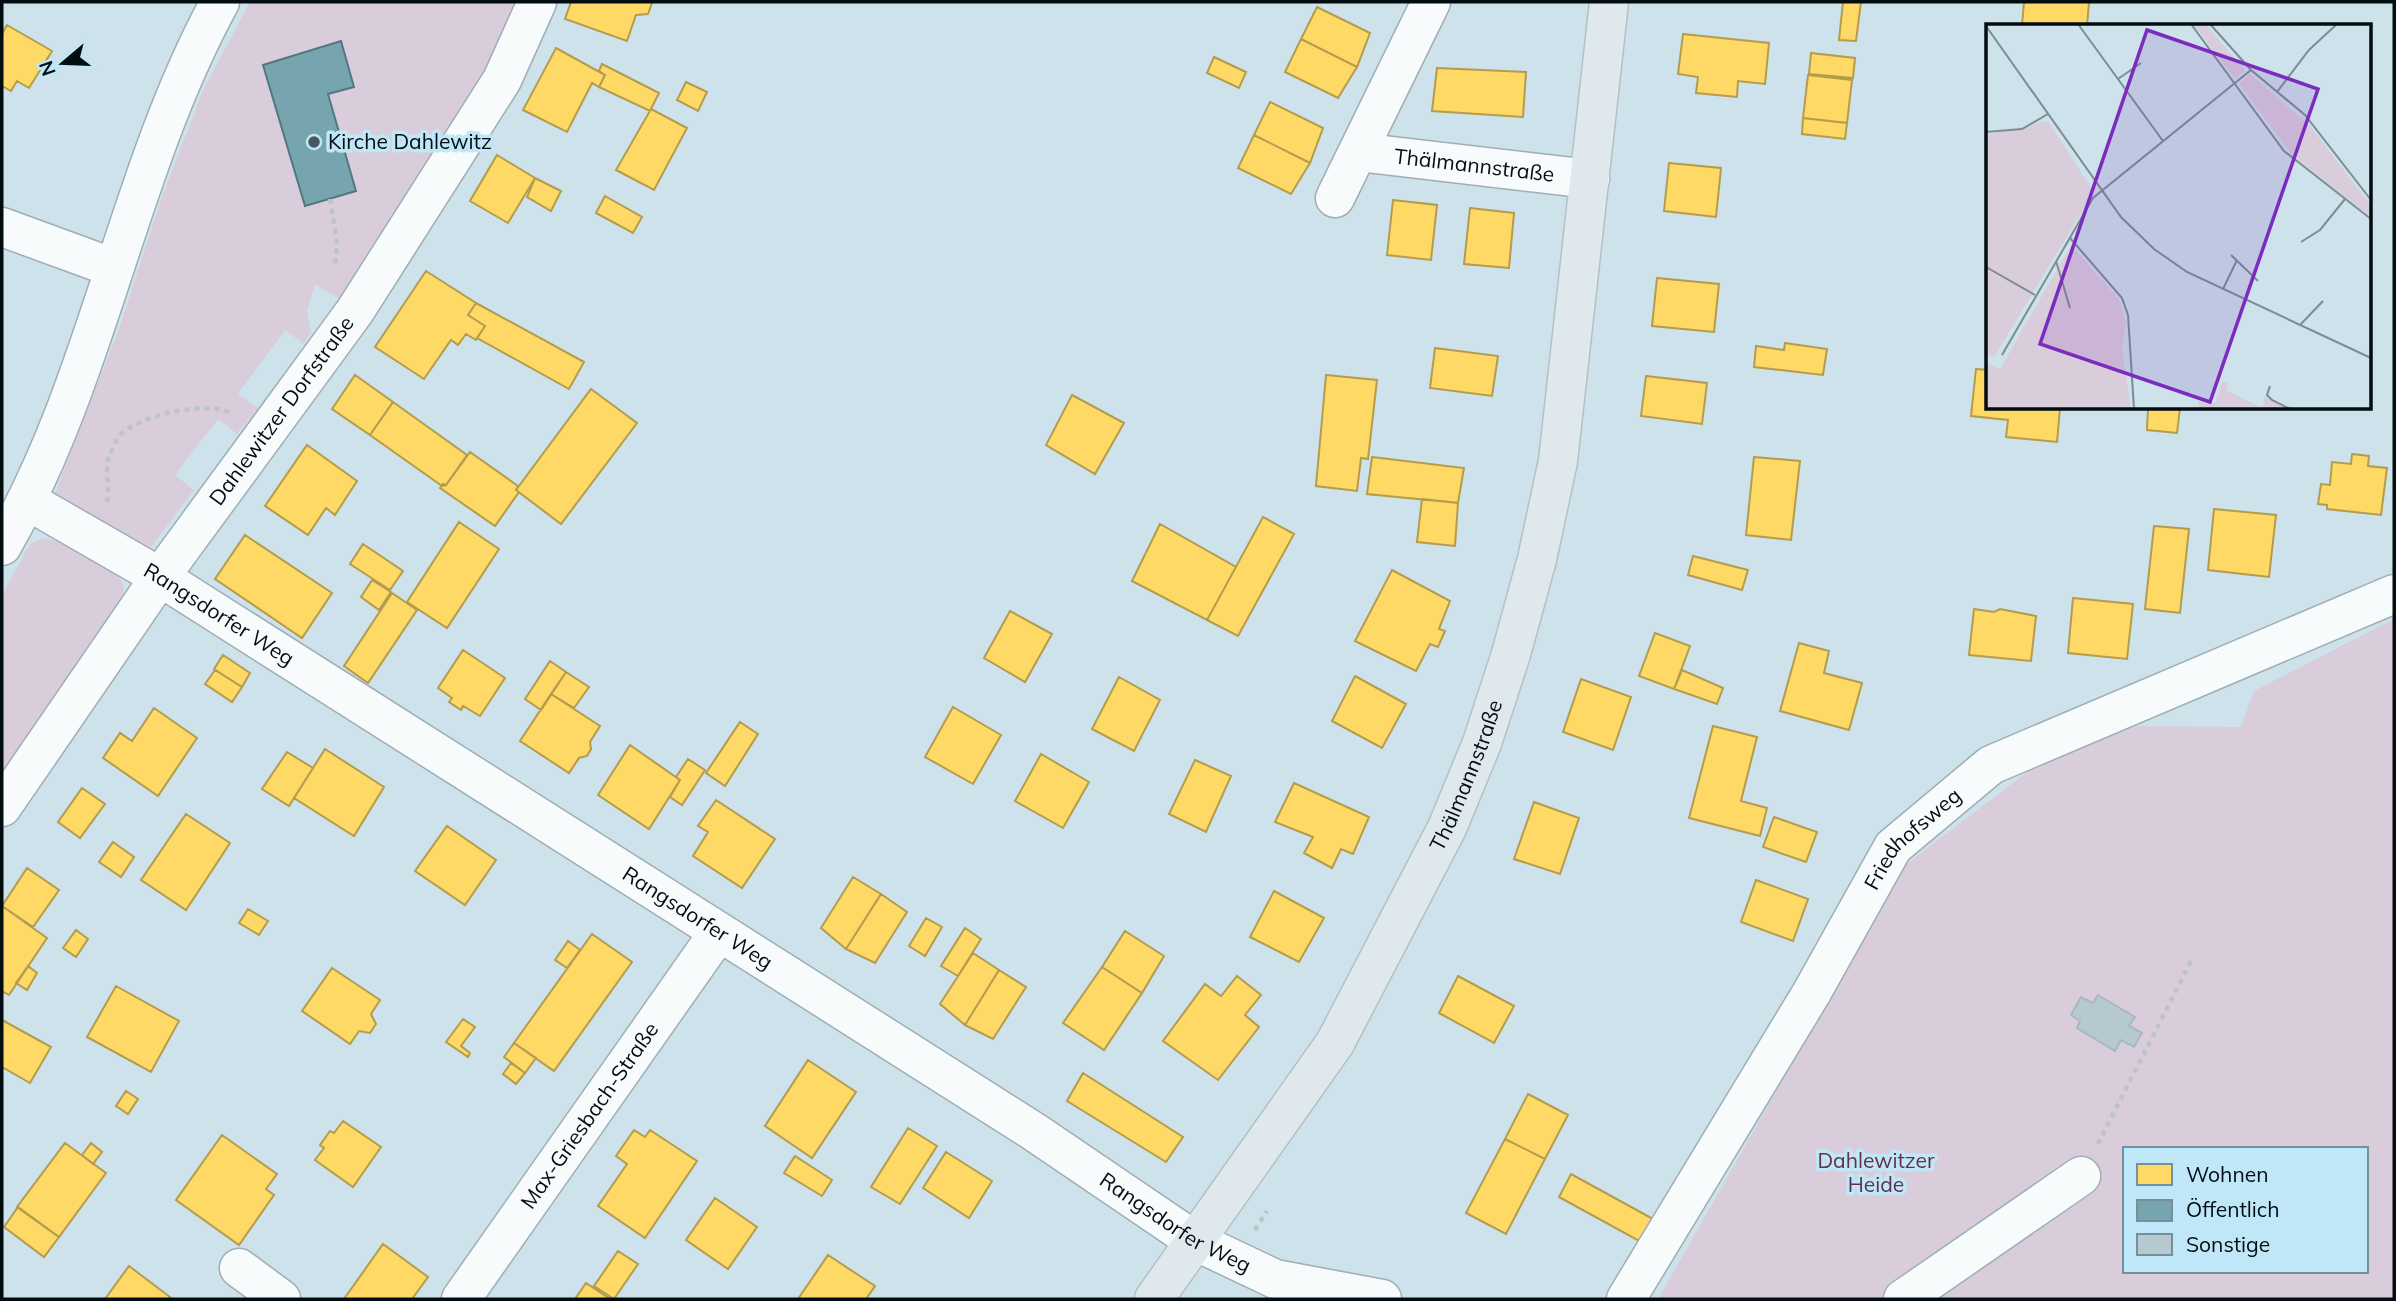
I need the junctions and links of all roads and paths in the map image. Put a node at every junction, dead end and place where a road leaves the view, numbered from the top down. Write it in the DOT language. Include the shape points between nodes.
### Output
graph roads {
  1 [pos="220,2"];
  2 [pos="537,2"];
  3 [pos="1431,2"];
  4 [pos="1609,2"];
  5 [pos="1358,152"];
  6 [pos="1590,179"];
  7 [pos="1335,198"];
  8 [pos="2,227"];
  9 [pos="114,268"];
  10 [pos="261,436"];
  11 [pos="28,500"];
  12 [pos="90,535"];
  13 [pos="2,546"];
  14 [pos="160,577"];
  15 [pos="2394,594"];
  16 [pos="2,807"];
  17 [pos="719,932"];
  18 [pos="2191,961"];
  19 [pos="2081,1176"];
  20 [pos="1195,1241"];
  21 [pos="239,1268"];
  22 [pos="281,1299"];
  23 [pos="461,1299"];
  24 [pos="1154,1299"];
  25 [pos="1382,1299"];
  26 [pos="1626,1299"];
  27 [pos="1903,1299"];
  1 -- 9 [label="street" via="176,92"];
  2 -- 10 [label="street, Dahlewitzer Dorfstraße" via="494,92 355,311"];
  3 -- 5 [label="street, Thälmannstraße"];
  4 -- 6 [label="main road, Thälmannstraße"];
  5 -- 6 [label="street, Thälmannstraße"];
  5 -- 7 [label="street, Thälmannstraße"];
  6 -- 20 [label="main road, Thälmannstraße" via="1558,461 1537,559 1482,743 1447,828 1335,1043"];
  8 -- 9 [label="street"];
  9 -- 11 [label="street"];
  10 -- 12 [label="path" via="226,410 193,409 151,417 120,435 108,458 110,490 105,511"];
  10 -- 14 [label="street, Dahlewitzer Dorfstraße"];
  11 -- 12 [label="street, Rangsdorfer Weg"];
  11 -- 13 [label="street"];
  12 -- 14 [label="street, Rangsdorfer Weg"];
  14 -- 16 [label="street, Dahlewitzer Dorfstraße"];
  14 -- 17 [label="street, Rangsdorfer Weg"];
  15 -- 26 [label="street, Friedhofsweg" via="1992,765 1893,847 1812,992"];
  17 -- 20 [label="street, Rangsdorfer Weg" via="1033,1131"];
  17 -- 23 [label="street, Max-Griesbach-Straße"];
  18 -- 19 [label="path"];
  19 -- 27 [label="street"];
  20 -- 24 [label="main road, Thälmannstraße"];
  20 -- 25 [label="street, Rangsdorfer Weg" via="1275,1279"];
  21 -- 22 [label="street"];
}
